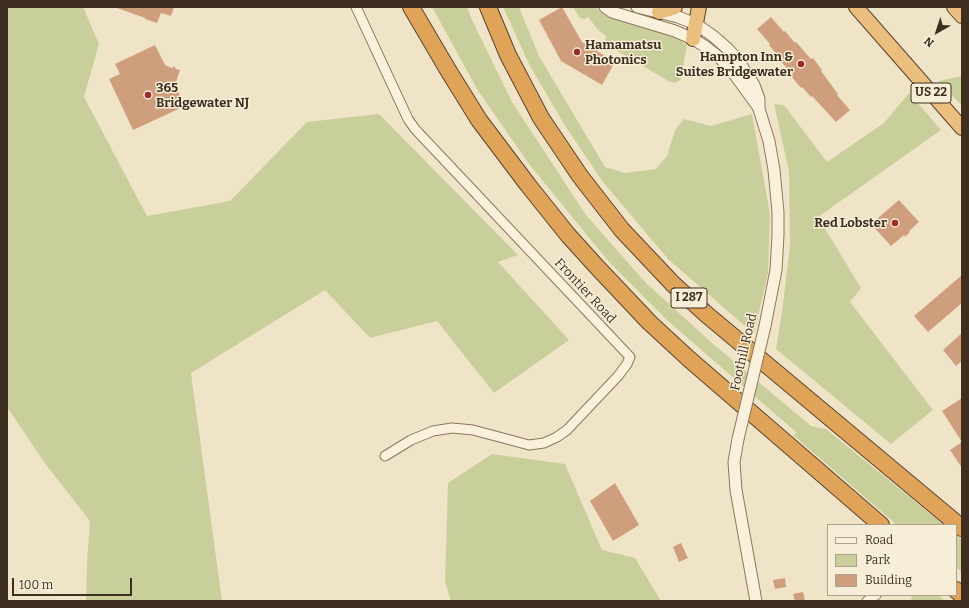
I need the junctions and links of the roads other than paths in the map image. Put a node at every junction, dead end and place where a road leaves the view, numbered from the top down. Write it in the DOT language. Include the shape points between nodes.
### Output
graph roads {
  1 [pos="356,7"];
  2 [pos="411,7"];
  3 [pos="488,7"];
  4 [pos="605,7"];
  5 [pos="637,7"];
  6 [pos="675,7"];
  7 [pos="699,7"];
  8 [pos="856,7"];
  9 [pos="954,7"];
  10 [pos="659,12"];
  11 [pos="962,16"];
  12 [pos="696,24"];
  13 [pos="693,39"];
  14 [pos="759,109"];
  15 [pos="962,128"];
  16 [pos="385,456"];
  17 [pos="880,524"];
  18 [pos="962,528"];
  19 [pos="756,601"];
  1 -- 16 [label="street, Frontier Road" via="415,129 630,358 618,376 567,430 544,443 529,444 473,430 452,428 433,430"];
  2 -- 17 [label="highway" via="480,120 528,185 597,267 649,322 689,359"];
  3 -- 18 [label="highway, I 287" via="508,55 541,118 580,176 627,236 672,284 706,314"];
  4 -- 13 [label="street, Foothill Road" via="612,12"];
  5 -- 10 [label="street, Foothill Road"];
  6 -- 10 [label="highway"];
  7 -- 12 [label="highway"];
  8 -- 15 [label="highway, US 22"];
  9 -- 11 [label="highway"];
  10 -- 12 [label="street, Foothill Road"];
  12 -- 13 [label="highway"];
  12 -- 14 [label="street, Foothill Road" via="738,60 754,85 760,100"];
  13 -- 14 [label="street, Foothill Road" via="721,59"];
  14 -- 19 [label="street, Foothill Road, bridge" via="769,141 774,170 778,212 776,270 734,462 736,490"];
}
